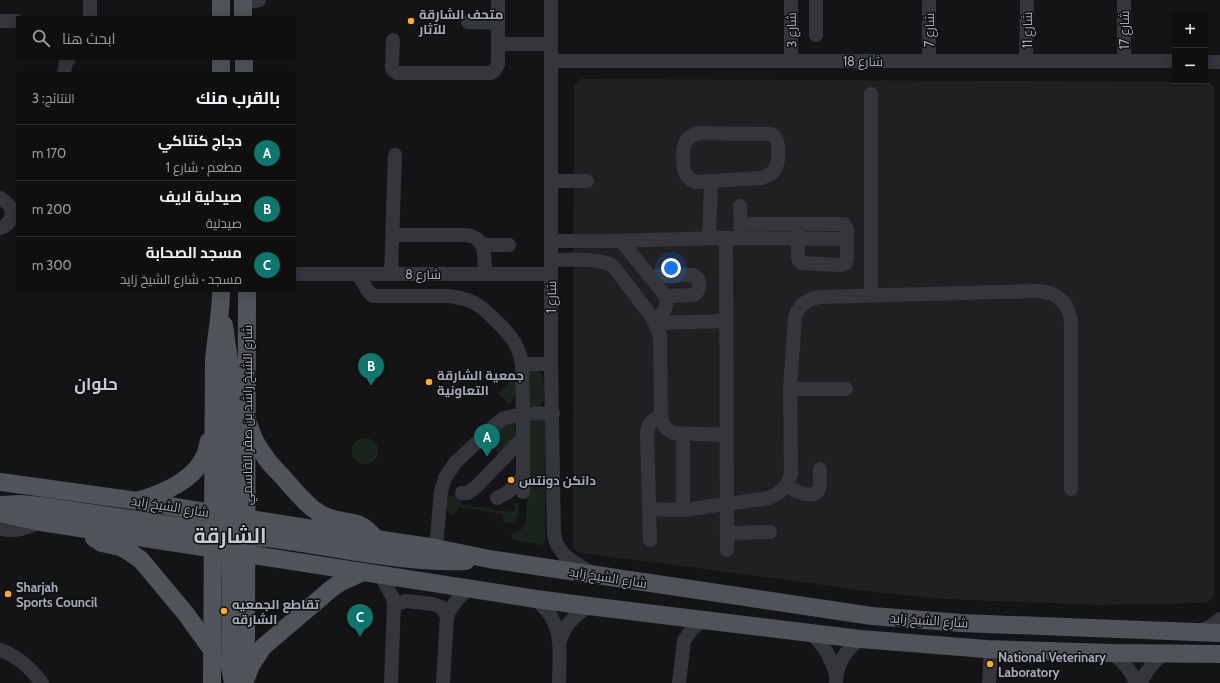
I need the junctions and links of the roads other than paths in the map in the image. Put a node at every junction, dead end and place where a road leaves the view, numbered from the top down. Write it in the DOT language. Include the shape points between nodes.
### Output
graph roads {
  1 [pos="90,0"];
  2 [pos="221,0"];
  3 [pos="498,0"];
  4 [pos="551,0"];
  5 [pos="791,0"];
  6 [pos="816,0"];
  7 [pos="929,0"];
  8 [pos="1027,0"];
  9 [pos="1124,0"];
  10 [pos="90,16"];
  11 [pos="221,16"];
  12 [pos="0,21"];
  13 [pos="16,21"];
  14 [pos="468,22"];
  15 [pos="498,23"];
  16 [pos="816,35"];
  17 [pos="393,40"];
  18 [pos="498,44"];
  19 [pos="551,44"];
  20 [pos="67,60"];
  21 [pos="221,60"];
  22 [pos="244,60"];
  23 [pos="928,60"];
  24 [pos="1026,60"];
  25 [pos="1124,60"];
  26 [pos="551,61"];
  27 [pos="791,61"];
  28 [pos="1172,61"];
  29 [pos="1208,62"];
  30 [pos="1220,62"];
  31 [pos="64,72"];
  32 [pos="221,72"];
  33 [pos="244,72"];
  34 [pos="871,94"];
  35 [pos="395,155"];
  36 [pos="551,181"];
  37 [pos="587,181"];
  38 [pos="711,181"];
  39 [pos="0,198"];
  40 [pos="740,206"];
  41 [pos="14,211"];
  42 [pos="751,224"];
  43 [pos="798,224"];
  44 [pos="0,228"];
  45 [pos="392,235"];
  46 [pos="709,238"];
  47 [pos="726,238"];
  48 [pos="741,238"];
  49 [pos="798,238"];
  50 [pos="847,239"];
  51 [pos="615,241"];
  52 [pos="551,242"];
  53 [pos="509,245"];
  54 [pos="482,246"];
  55 [pos="551,260"];
  56 [pos="608,264"];
  57 [pos="296,274"];
  58 [pos="358,274"];
  59 [pos="391,274"];
  60 [pos="485,274"];
  61 [pos="551,274"];
  62 [pos="649,276"];
  63 [pos="249,293"];
  64 [pos="666,296"];
  65 [pos="871,296"];
  66 [pos="221,299"];
  67 [pos="726,321"];
  68 [pos="655,323"];
  69 [pos="522,364"];
  70 [pos="551,364"];
  71 [pos="790,389"];
  72 [pos="846,389"];
  73 [pos="523,396"];
  74 [pos="553,413"];
  75 [pos="523,414"];
  76 [pos="661,416"];
  77 [pos="246,418"];
  78 [pos="500,421"];
  79 [pos="214,425"];
  80 [pos="726,435"];
  81 [pos="523,438"];
  82 [pos="683,440"];
  83 [pos="820,469"];
  84 [pos="523,477"];
  85 [pos="0,482"];
  86 [pos="786,486"];
  87 [pos="1072,489"];
  88 [pos="523,492"];
  89 [pos="462,493"];
  90 [pos="497,498"];
  91 [pos="138,501"];
  92 [pos="727,504"];
  93 [pos="0,505"];
  94 [pos="649,509"];
  95 [pos="684,510"];
  96 [pos="0,513"];
  97 [pos="41,522"];
  98 [pos="0,529"];
  99 [pos="85,529"];
  100 [pos="770,532"];
  101 [pos="727,533"];
  102 [pos="230,534"];
  103 [pos="376,539"];
  104 [pos="650,540"];
  105 [pos="436,548"];
  106 [pos="727,550"];
  107 [pos="489,559"];
  108 [pos="371,573"];
  109 [pos="595,575"];
  110 [pos="470,588"];
  111 [pos="536,599"];
  112 [pos="394,605"];
  113 [pos="589,606"];
  114 [pos="447,616"];
  115 [pos="703,620"];
  116 [pos="1220,620"];
  117 [pos="1196,633"];
  118 [pos="812,634"];
  119 [pos="1220,634"];
  120 [pos="860,639"];
  121 [pos="559,643"];
  122 [pos="991,649"];
  123 [pos="0,650"];
  124 [pos="212,650"];
  125 [pos="1112,653"];
  126 [pos="1165,653"];
  127 [pos="1220,654"];
  128 [pos="836,679"];
  129 [pos="42,683"];
  130 [pos="212,683"];
  131 [pos="233,683"];
  132 [pos="240,683"];
  133 [pos="244,683"];
  134 [pos="392,683"];
  135 [pos="443,683"];
  136 [pos="559,683"];
  137 [pos="679,683"];
  138 [pos="989,683"];
  139 [pos="1136,683"];
  140 [pos="1141,683"];
  1 -- 10 [label="street"];
  2 -- 11 [label="main road"];
  3 -- 15 [label="street"];
  4 -- 19 [label="street, شارع 1"];
  5 -- 27 [label="street, شارع 3"];
  6 -- 16 [label="street"];
  7 -- 23 [label="street, شارع 7"];
  8 -- 24 [label="street, شارع 11"];
  9 -- 25 [label="street, شارع 17"];
  12 -- 13 [label="street"];
  14 -- 15 [label="street"];
  15 -- 18 [label="street"];
  17 -- 18 [label="street" via="392,68 399,73 491,73 498,64"];
  18 -- 19 [label="street"];
  19 -- 26 [label="street, شارع 1"];
  20 -- 31 [label="street"];
  21 -- 32 [label="main road"];
  22 -- 33 [label="main road"];
  23 -- 24 [label="street, شارع 18"];
  23 -- 27 [label="street, شارع 18"];
  24 -- 25 [label="street, شارع 18"];
  25 -- 28 [label="street, شارع 18"];
  26 -- 27 [label="street, شارع 18"];
  26 -- 36 [label="street, شارع 1"];
  29 -- 30 [label="street"];
  34 -- 65 [label="street"];
  35 -- 45 [label="street"];
  36 -- 37 [label="street"];
  36 -- 52 [label="street, شارع 1"];
  38 -- 38 [label="street" via="768,176 777,167 776,136 700,133 691,136 683,148 685,173 696,182"];
  38 -- 46 [label="street"];
  39 -- 41 [label="street"];
  40 -- 48 [label="street"];
  41 -- 44 [label="street" via="10,222"];
  42 -- 43 [label="street"];
  43 -- 49 [label="street"];
  43 -- 50 [label="street" via="844,224"];
  45 -- 54 [label="street" via="466,235 474,237"];
  45 -- 59 [label="street"];
  46 -- 47 [label="street"];
  46 -- 51 [label="street"];
  47 -- 48 [label="street"];
  47 -- 67 [label="street"];
  48 -- 49 [label="street"];
  49 -- 50 [label="street"];
  49 -- 50 [label="street" via="799,261 804,264 841,265 847,258"];
  51 -- 52 [label="street"];
  51 -- 56 [label="street"];
  51 -- 62 [label="street"];
  52 -- 55 [label="street, شارع 1"];
  53 -- 54 [label="street"];
  54 -- 60 [label="street"];
  55 -- 56 [label="street" via="599,261"];
  55 -- 61 [label="street, شارع 1"];
  56 -- 68 [label="street" via="616,270"];
  57 -- 58 [label="street, شارع 8"];
  58 -- 59 [label="street, شارع 8"];
  58 -- 69 [label="street" via="373,296 448,296 463,298 477,304 508,333 518,347"];
  59 -- 60 [label="street, شارع 8"];
  60 -- 61 [label="street, شارع 8"];
  61 -- 70 [label="street, شارع 1"];
  62 -- 64 [label="street"];
  62 -- 64 [label="street" via="697,277 696,294"];
  63 -- 77 [label="main road, شارع الشيخ راشد بن صقر القاسمي"];
  64 -- 68 [label="street" via="667,304"];
  65 -- 71 [label="street" via="819,297 808,300 800,307 794,322"];
  65 -- 87 [label="street" via="1047,292 1061,299 1070,313 1071,321"];
  66 -- 79 [label="main road, شارع الشيخ راشد بن صقر القاسمي" via="215,355"];
  66 -- 102 [label="main road" via="229,361"];
  67 -- 68 [label="street"];
  67 -- 80 [label="street"];
  68 -- 76 [label="street" via="660,336"];
  69 -- 70 [label="street"];
  69 -- 73 [label="street"];
  70 -- 74 [label="street, شارع 1"];
  71 -- 72 [label="street"];
  71 -- 86 [label="street" via="791,474"];
  73 -- 75 [label="street"];
  73 -- 78 [label="street"];
  74 -- 75 [label="street"];
  74 -- 109 [label="street, شارع 1" via="555,540 563,555"];
  75 -- 78 [label="street" via="509,416"];
  75 -- 81 [label="street"];
  76 -- 80 [label="street" via="666,428 674,433"];
  76 -- 94 [label="street" via="651,422 648,429"];
  77 -- 102 [label="main road, شارع الشيخ راشد بن صقر القاسمي"];
  77 -- 103 [label="main road" via="265,457 314,510 327,517 361,525"];
  78 -- 105 [label="street" via="455,463 445,478 440,494"];
  79 -- 91 [label="main road" via="206,454 191,474 167,491"];
  79 -- 102 [label="main road, شارع الشيخ راشد بن صقر القاسمي"];
  80 -- 92 [label="street"];
  81 -- 84 [label="street"];
  81 -- 89 [label="street" via="472,490"];
  82 -- 95 [label="street"];
  83 -- 86 [label="street" via="819,488 816,493 804,494"];
  84 -- 88 [label="street"];
  84 -- 90 [label="street" via="507,493"];
  85 -- 91 [label="main road, شارع الشيخ زايد"];
  86 -- 92 [label="street" via="769,498"];
  91 -- 102 [label="main road, شارع الشيخ زايد"];
  92 -- 95 [label="street"];
  92 -- 101 [label="street"];
  93 -- 102 [label="main road" via="41,506"];
  94 -- 95 [label="street"];
  94 -- 104 [label="street"];
  96 -- 97 [label="main road, شارع الشيخ زايد"];
  97 -- 98 [label="street" via="20,530"];
  97 -- 99 [label="main road, شارع الشيخ زايد"];
  99 -- 102 [label="main road, شارع الشيخ زايد"];
  99 -- 124 [label="main road" via="99,542 120,547 141,560"];
  100 -- 101 [label="street"];
  101 -- 106 [label="street"];
  102 -- 103 [label="main road, شارع الشيخ زايد"];
  102 -- 107 [label="main road" via="423,561 460,562"];
  102 -- 108 [label="main road, شارع الشيخ زايد"];
  102 -- 124 [label="main road, شارع الشيخ راشد بن صقر القاسمي"];
  102 -- 131 [label="main road" via="230,661"];
  102 -- 132 [label="main road, شارع الشيخ راشد بن صقر القاسمي" via="246,638"];
  103 -- 105 [label="main road, شارع الشيخ زايد"];
  105 -- 107 [label="main road, شارع الشيخ زايد"];
  107 -- 109 [label="main road, شارع الشيخ زايد"];
  108 -- 110 [label="main road, شارع الشيخ زايد"];
  108 -- 112 [label="street" via="393,598"];
  108 -- 133 [label="main road" via="341,582 271,640 251,665"];
  109 -- 117 [label="main road, شارع الشيخ زايد" via="872,616 962,623"];
  110 -- 111 [label="main road, شارع الشيخ زايد"];
  110 -- 114 [label="street" via="456,600"];
  111 -- 113 [label="main road, شارع الشيخ زايد"];
  111 -- 121 [label="street" via="552,618"];
  112 -- 114 [label="street" via="406,601 433,604 441,607"];
  112 -- 134 [label="street"];
  113 -- 115 [label="main road, شارع الشيخ زايد"];
  113 -- 121 [label="street" via="570,621"];
  114 -- 135 [label="street"];
  115 -- 118 [label="main road, شارع الشيخ زايد"];
  115 -- 137 [label="street" via="690,630 684,641"];
  116 -- 117 [label="street"];
  117 -- 119 [label="main road, شارع الشيخ زايد"];
  118 -- 120 [label="main road, شارع الشيخ زايد"];
  118 -- 128 [label="street" via="830,656"];
  120 -- 122 [label="main road, شارع الشيخ زايد"];
  120 -- 128 [label="street" via="844,655"];
  121 -- 136 [label="street"];
  122 -- 125 [label="main road, شارع الشيخ زايد"];
  122 -- 138 [label="street"];
  123 -- 129 [label="street" via="24,663"];
  124 -- 130 [label="main road, شارع الشيخ راشد بن صقر القاسمي"];
  125 -- 126 [label="main road, شارع الشيخ زايد"];
  125 -- 139 [label="street" via="1126,665"];
  126 -- 127 [label="main road, شارع الشيخ زايد"];
  126 -- 140 [label="street" via="1150,665"];
}
